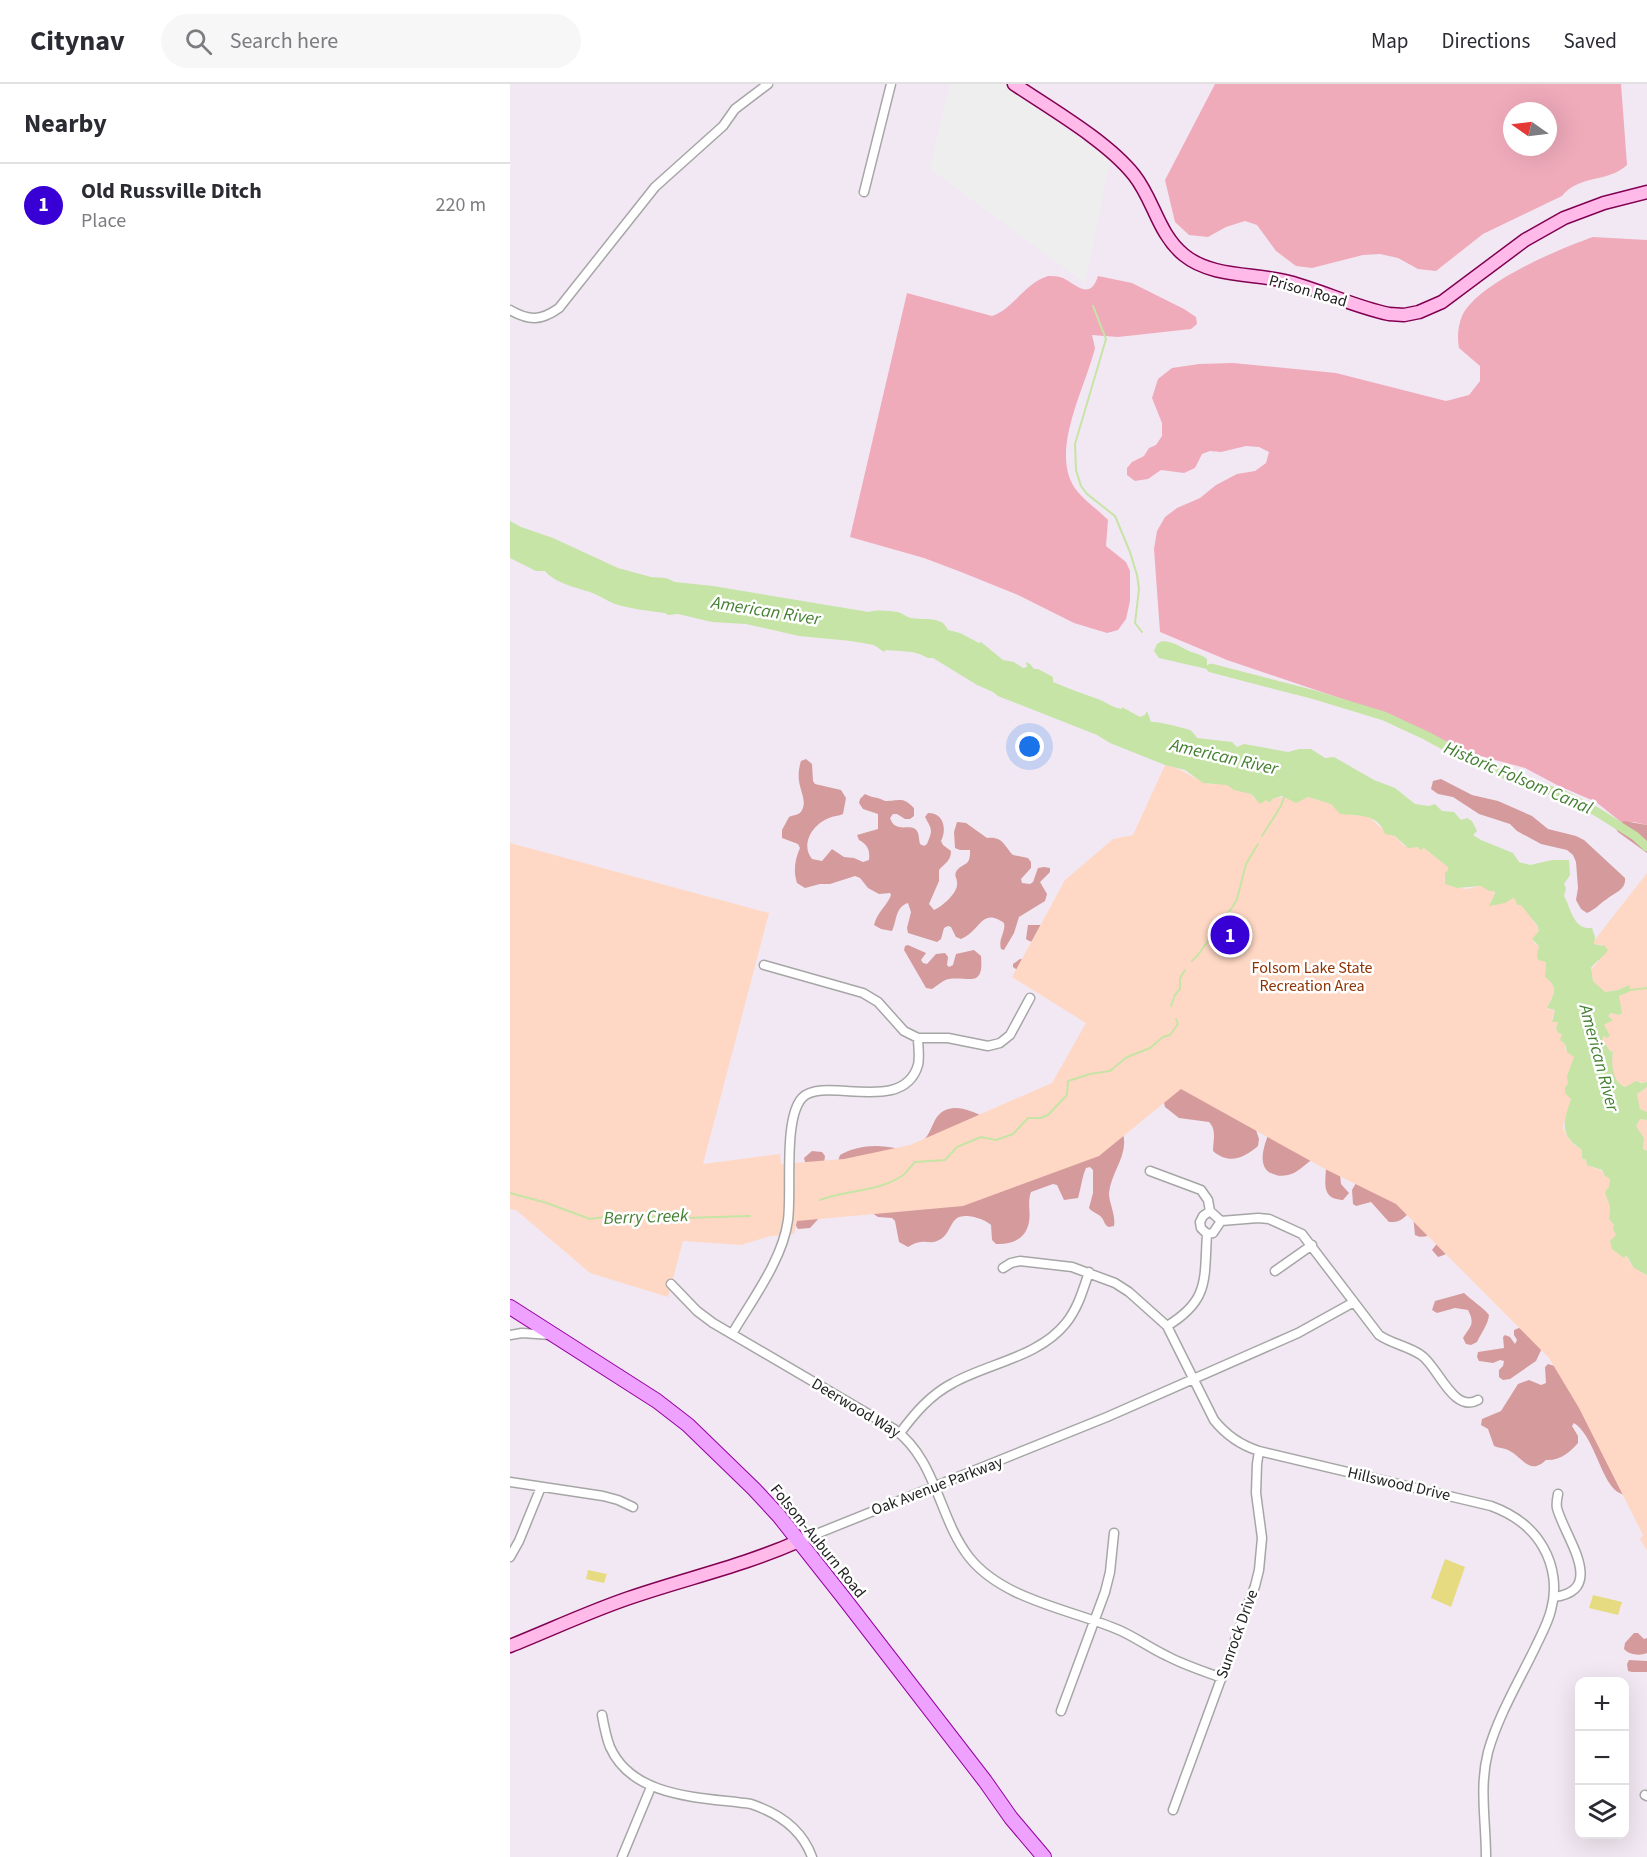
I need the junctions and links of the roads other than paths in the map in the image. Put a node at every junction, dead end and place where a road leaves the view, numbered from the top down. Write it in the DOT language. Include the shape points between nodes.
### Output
graph roads {
  1 [pos="768,84"];
  2 [pos="891,84"];
  3 [pos="1014,84"];
  4 [pos="864,192"];
  5 [pos="1647,192"];
  6 [pos="510,310"];
  7 [pos="764,965"];
  8 [pos="1030,998"];
  9 [pos="918,1038"];
  10 [pos="1150,1170"];
  11 [pos="1210,1211"];
  12 [pos="1221,1221"];
  13 [pos="1208,1234"];
  14 [pos="1312,1245"];
  15 [pos="1003,1268"];
  16 [pos="1275,1270"];
  17 [pos="1089,1272"];
  18 [pos="671,1284"];
  19 [pos="1354,1302"];
  20 [pos="510,1307"];
  21 [pos="1167,1326"];
  22 [pos="732,1334"];
  23 [pos="510,1335"];
  24 [pos="552,1335"];
  25 [pos="1192,1379"];
  26 [pos="1478,1400"];
  27 [pos="900,1433"];
  28 [pos="1259,1451"];
  29 [pos="510,1482"];
  30 [pos="934,1486"];
  31 [pos="540,1487"];
  32 [pos="1558,1494"];
  33 [pos="633,1507"];
  34 [pos="1114,1533"];
  35 [pos="799,1541"];
  36 [pos="510,1557"];
  37 [pos="1554,1597"];
  38 [pos="1094,1621"];
  39 [pos="510,1646"];
  40 [pos="1222,1678"];
  41 [pos="1061,1711"];
  42 [pos="602,1715"];
  43 [pos="651,1787"];
  44 [pos="1173,1810"];
  45 [pos="622,1857"];
  46 [pos="812,1857"];
  47 [pos="1044,1857"];
  48 [pos="1486,1857"];
  1 -- 6 [label="street" via="735,109 723,126 655,187 559,308 532,320"];
  2 -- 4 [label="street"];
  3 -- 5 [label="street, Prison Road" via="1122,161 1140,184 1162,230 1191,260 1210,268 1286,281 1389,314 1431,309 1545,227 1583,210"];
  7 -- 9 [label="street" via="863,993 878,1002 904,1031"];
  8 -- 9 [label="street" via="1014,1029 1000,1043 987,1046 948,1038"];
  9 -- 22 [label="street" via="918,1065 903,1086 887,1092 808,1093 801,1099 791,1132 786,1234 777,1257"];
  10 -- 11 [label="street" via="1201,1190"];
  11 -- 12 [label="street"];
  11 -- 13 [label="street" via="1200,1222"];
  12 -- 13 [label="street"];
  12 -- 14 [label="street" via="1269,1219 1293,1228"];
  13 -- 21 [label="street" via="1198,1299 1181,1318"];
  14 -- 16 [label="street"];
  14 -- 19 [label="street"];
  15 -- 17 [label="street, Hillswood Drive" via="1020,1261"];
  17 -- 21 [label="street, Hillswood Drive" via="1129,1292"];
  17 -- 27 [label="street" via="1073,1313 1057,1333 940,1391"];
  18 -- 22 [label="street, Deerwood Way" via="697,1311"];
  19 -- 25 [label="street, Oak Avenue Parkway" via="1298,1333"];
  19 -- 26 [label="street" via="1379,1335 1430,1362 1455,1397 1466,1402"];
  20 -- 24 [label="main road, Folsom-Auburn Road"];
  21 -- 25 [label="street, Hillswood Drive"];
  22 -- 27 [label="street, Deerwood Way"];
  23 -- 24 [label="street"];
  24 -- 35 [label="main road, Folsom-Auburn Road" via="688,1425 754,1489"];
  25 -- 28 [label="street, Hillswood Drive" via="1219,1426 1237,1442"];
  25 -- 30 [label="street, Oak Avenue Parkway" via="1097,1422"];
  27 -- 30 [label="street, Deerwood Way" via="919,1454"];
  28 -- 37 [label="street, Hillswood Drive" via="1502,1510 1522,1522 1539,1540 1550,1562"];
  28 -- 40 [label="street, Sunrock Drive" via="1259,1570"];
  29 -- 31 [label="street"];
  30 -- 35 [label="street, Oak Avenue Parkway"];
  30 -- 38 [label="street, Deerwood Way" via="960,1544 988,1576 1009,1589"];
  31 -- 33 [label="street" via="603,1496"];
  31 -- 36 [label="street"];
  32 -- 37 [label="street" via="1557,1507 1575,1548 1581,1574 1576,1589 1566,1596"];
  34 -- 38 [label="street" via="1110,1572"];
  35 -- 39 [label="street, Oak Avenue Parkway" via="744,1564 574,1618"];
  35 -- 47 [label="main road, Folsom-Auburn Road"];
  37 -- 48 [label="street, Hillswood Drive" via="1548,1621 1489,1752 1483,1786"];
  38 -- 40 [label="street, Deerwood Way"];
  38 -- 41 [label="street"];
  40 -- 44 [label="street, Sunrock Drive"];
  42 -- 43 [label="street" via="611,1749 620,1763"];
  43 -- 45 [label="street"];
  43 -- 46 [label="street" via="764,1808 789,1824"];
}
